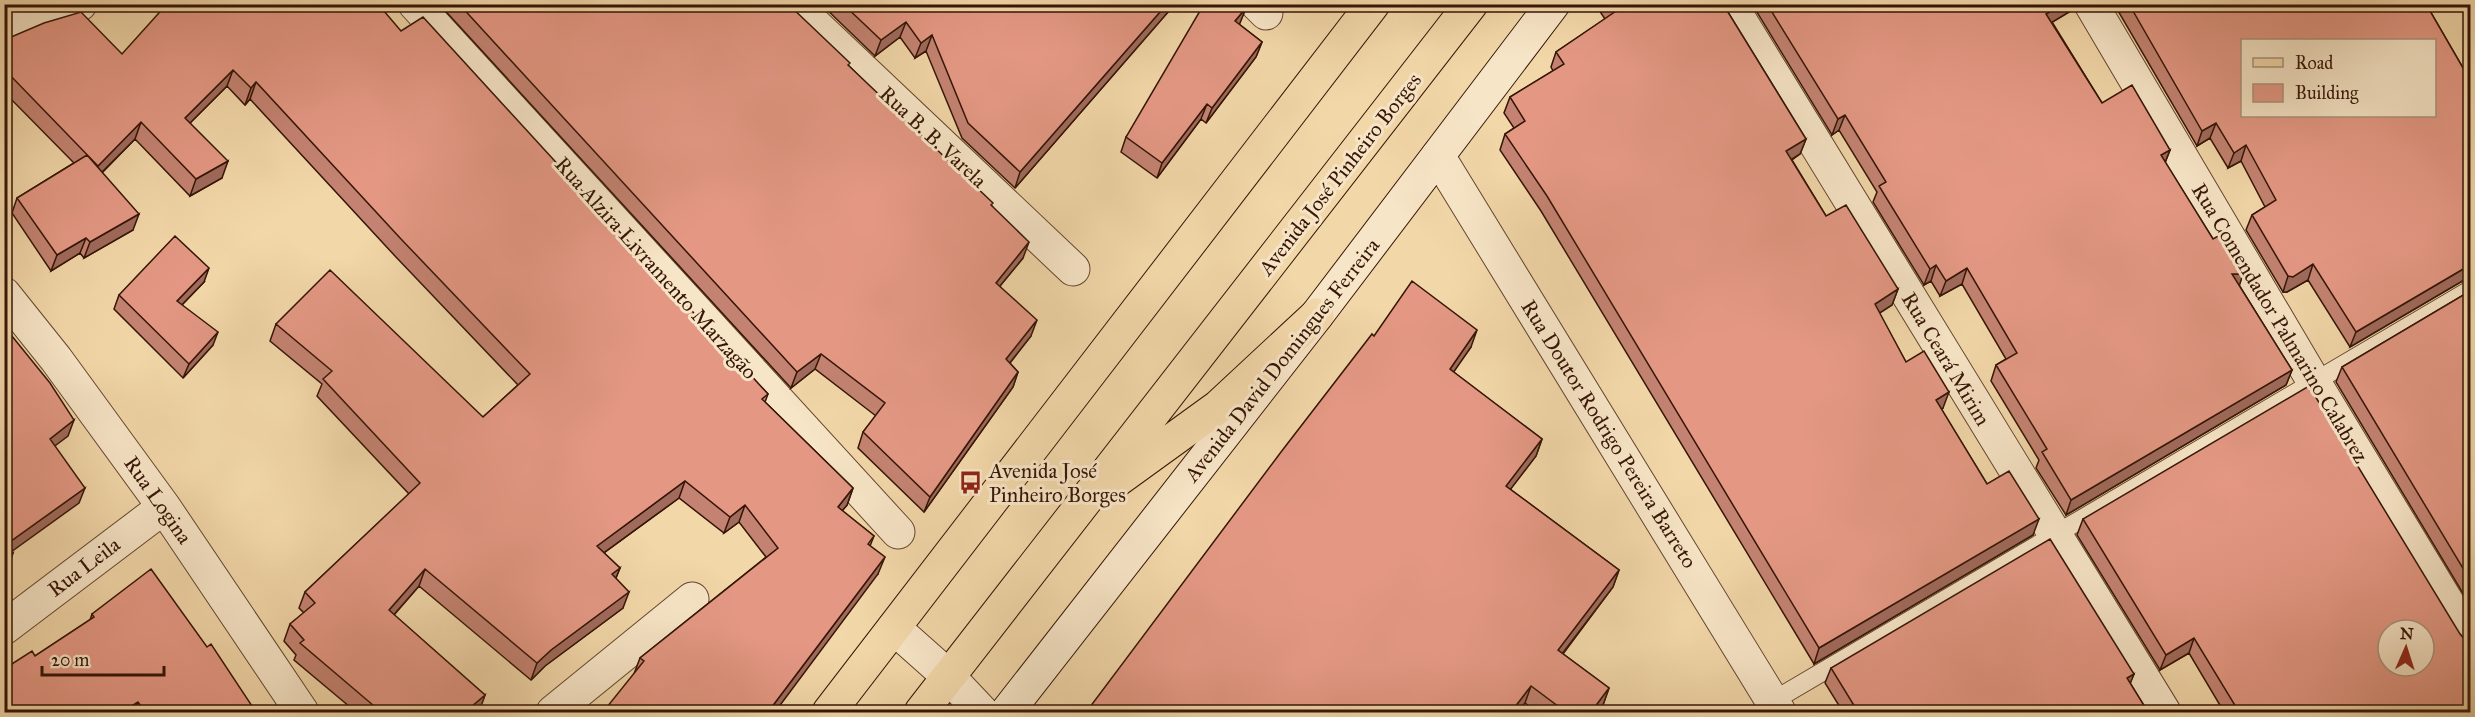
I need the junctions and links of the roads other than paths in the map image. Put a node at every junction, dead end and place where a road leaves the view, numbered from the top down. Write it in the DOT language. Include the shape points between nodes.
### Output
graph roads {
  1 [pos="80,4"];
  2 [pos="415,4"];
  3 [pos="794,4"];
  4 [pos="1373,4"];
  5 [pos="1471,4"];
  6 [pos="1553,4"];
  7 [pos="1730,4"];
  8 [pos="2091,4"];
  9 [pos="4,30"];
  10 [pos="1438,156"];
  11 [pos="1073,269"];
  12 [pos="2470,290"];
  13 [pos="4,294"];
  14 [pos="1317,315"];
  15 [pos="2314,382"];
  16 [pos="164,507"];
  17 [pos="1080,508"];
  18 [pos="898,532"];
  19 [pos="2054,535"];
  20 [pos="692,599"];
  21 [pos="4,628"];
  22 [pos="894,628"];
  23 [pos="2470,640"];
  24 [pos="948,676"];
  25 [pos="1776,707"];
  26 [pos="302,712"];
  27 [pos="553,712"];
  28 [pos="829,712"];
  29 [pos="921,712"];
  30 [pos="982,712"];
  31 [pos="1007,712"];
  32 [pos="2164,712"];
  1 -- 9 [label="street"];
  2 -- 18 [label="street, Rua Alzira Livramento Marzagão"];
  3 -- 11 [label="street, Rua B. B. Varela"];
  4 -- 22 [label="main road"];
  5 -- 17 [label="main road, Avenida José Pinheiro Borges"];
  6 -- 10 [label="street, Avenida David Domingues Ferreira"];
  7 -- 19 [label="street, Rua Ceará Mirim"];
  8 -- 15 [label="street, Rua Comendador Palmarino Calabrez"];
  10 -- 14 [label="street, Avenida David Domingues Ferreira"];
  10 -- 25 [label="street, Rua Doutor Rodrigo Pereira Barreto"];
  12 -- 15 [label="lane"];
  13 -- 16 [label="street, Rua Logina"];
  14 -- 17 [label="main road" via="1218,407"];
  14 -- 31 [label="street, Avenida David Domingues Ferreira"];
  15 -- 19 [label="lane"];
  15 -- 23 [label="street, Rua Comendador Palmarino Calabrez"];
  16 -- 21 [label="street, Rua Leila"];
  16 -- 26 [label="street, Rua Logina"];
  17 -- 24 [label="main road, Avenida José Pinheiro Borges"];
  19 -- 25 [label="lane"];
  19 -- 32 [label="street, Rua Ceará Mirim"];
  20 -- 27 [label="street"];
  22 -- 24 [label="street"];
  22 -- 28 [label="main road"];
  24 -- 29 [label="main road, Avenida José Pinheiro Borges"];
  24 -- 30 [label="street"];
}
